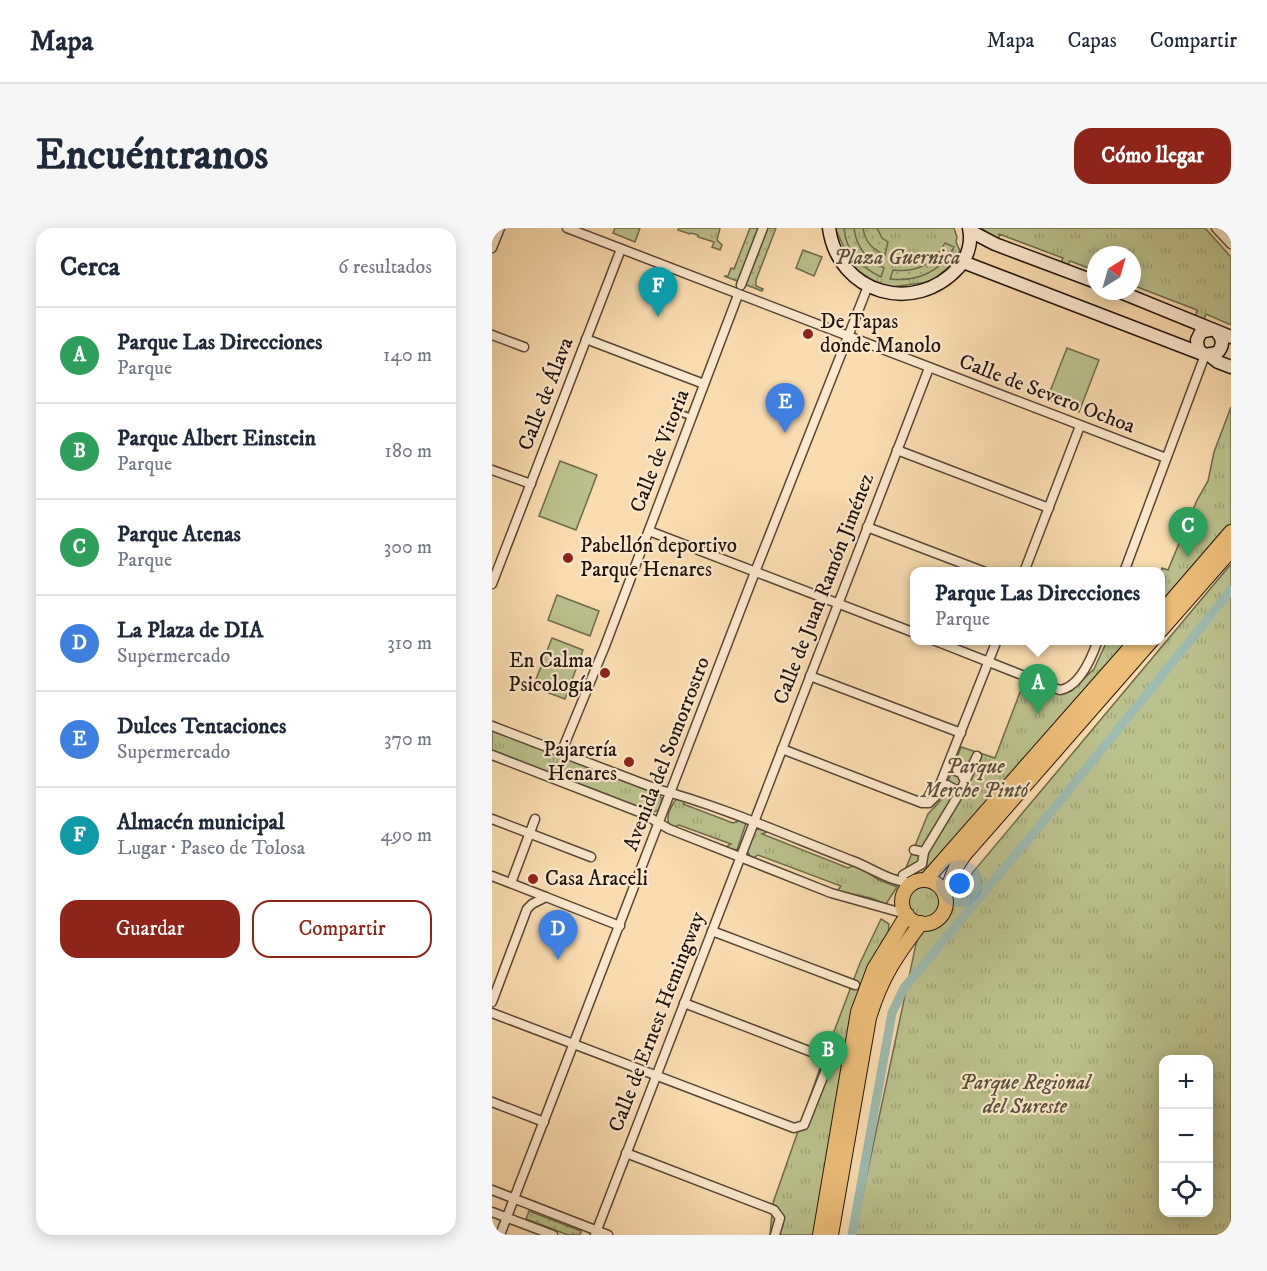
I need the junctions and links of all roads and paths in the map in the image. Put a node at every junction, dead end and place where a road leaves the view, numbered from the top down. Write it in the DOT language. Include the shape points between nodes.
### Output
graph roads {
  1 [pos="500,228"];
  2 [pos="567,228"];
  3 [pos="763,228"];
  4 [pos="829,228"];
  5 [pos="1216,228"];
  6 [pos="969,230"];
  7 [pos="1231,244"];
  8 [pos="492,248"];
  9 [pos="621,249"];
  10 [pos="963,262"];
  11 [pos="1087,279"];
  12 [pos="741,285"];
  13 [pos="868,286"];
  14 [pos="738,295"];
  15 [pos="1141,300"];
  16 [pos="1214,331"];
  17 [pos="492,335"];
  18 [pos="848,337"];
  19 [pos="1231,337"];
  20 [pos="586,339"];
  21 [pos="524,347"];
  22 [pos="1206,355"];
  23 [pos="1231,367"];
  24 [pos="929,368"];
  25 [pos="704,384"];
  26 [pos="680,413"];
  27 [pos="692,417"];
  28 [pos="1080,426"];
  29 [pos="897,450"];
  30 [pos="1166,458"];
  31 [pos="492,470"];
  32 [pos="531,484"];
  33 [pos="1049,508"];
  34 [pos="867,527"];
  35 [pos="649,531"];
  36 [pos="1231,532"];
  37 [pos="1231,550"];
  38 [pos="973,567"];
  39 [pos="1026,567"];
  40 [pos="1126,567"];
  41 [pos="755,572"];
  42 [pos="492,584"];
  43 [pos="838,604"];
  44 [pos="1165,608"];
  45 [pos="1165,625"];
  46 [pos="910,631"];
  47 [pos="946,645"];
  48 [pos="995,645"];
  49 [pos="1096,645"];
  50 [pos="1133,645"];
  51 [pos="1148,645"];
  52 [pos="989,662"];
  53 [pos="810,676"];
  54 [pos="492,726"];
  55 [pos="961,733"];
  56 [pos="782,749"];
  57 [pos="561,753"];
  58 [pos="492,755"];
  59 [pos="977,756"];
  60 [pos="953,770"];
  61 [pos="965,782"];
  62 [pos="947,785"];
  63 [pos="960,792"];
  64 [pos="671,793"];
  65 [pos="937,802"];
  66 [pos="951,806"];
  67 [pos="492,819"];
  68 [pos="535,819"];
  69 [pos="753,822"];
  70 [pos="659,824"];
  71 [pos="530,833"];
  72 [pos="914,850"];
  73 [pos="924,852"];
  74 [pos="740,856"];
  75 [pos="591,857"];
  76 [pos="492,876"];
  77 [pos="914,879"];
  78 [pos="511,883"];
  79 [pos="945,895"];
  80 [pos="546,897"];
  81 [pos="885,909"];
  82 [pos="907,914"];
  83 [pos="921,923"];
  84 [pos="620,926"];
  85 [pos="712,930"];
  86 [pos="896,935"];
  87 [pos="855,985"];
  88 [pos="684,1003"];
  89 [pos="493,1008"];
  90 [pos="574,1044"];
  91 [pos="656,1076"];
  92 [pos="492,1102"];
  93 [pos="544,1122"];
  94 [pos="626,1153"];
  95 [pos="492,1190"];
  96 [pos="514,1199"];
  97 [pos="492,1212"];
  98 [pos="507,1217"];
  99 [pos="596,1233"];
  100 [pos="500,1235"];
  101 [pos="553,1235"];
  102 [pos="608,1235"];
  103 [pos="775,1235"];
  104 [pos="820,1235"];
  105 [pos="831,1235"];
  1 -- 8 [label="street"];
  2 -- 9 [label="street, Calle de Severo Ochoa"];
  3 -- 12 [label="street"];
  4 -- 13 [label="street" via="841,261"];
  5 -- 7 [label="street"];
  6 -- 10 [label="street" via="970,241"];
  6 -- 11 [label="street" via="995,244"];
  9 -- 14 [label="street, Calle de Severo Ochoa"];
  9 -- 20 [label="street, Calle de Álava"];
  10 -- 13 [label="street" via="943,282 919,292 895,293"];
  10 -- 22 [label="street"];
  13 -- 18 [label="street, Avenida del Somorrostro"];
  14 -- 18 [label="street, Calle de Severo Ochoa"];
  14 -- 25 [label="street, Calle de Vitoria"];
  15 -- 16 [label="street"];
  16 -- 19 [label="street"];
  16 -- 22 [label="street" via="1222,339 1222,347"];
  16 -- 22 [label="street" via="1202,332 1197,340 1198,349"];
  17 -- 21 [label="street"];
  18 -- 24 [label="street, Calle de Severo Ochoa"];
  18 -- 41 [label="street, Avenida del Somorrostro"];
  20 -- 25 [label="street"];
  20 -- 32 [label="street, Calle de Álava"];
  22 -- 23 [label="street"];
  22 -- 30 [label="street"];
  24 -- 28 [label="street, Calle de Severo Ochoa"];
  24 -- 29 [label="street, Calle de Juan Ramón Jiménez"];
  25 -- 27 [label="street, Calle de Vitoria"];
  26 -- 27 [label="lane"];
  27 -- 35 [label="street, Calle de Vitoria"];
  28 -- 30 [label="street, Calle de Severo Ochoa"];
  28 -- 33 [label="street"];
  29 -- 33 [label="street"];
  29 -- 34 [label="street, Calle de Juan Ramón Jiménez"];
  30 -- 40 [label="street"];
  31 -- 32 [label="street"];
  32 -- 42 [label="street, Calle de Álava"];
  33 -- 39 [label="street"];
  34 -- 38 [label="street"];
  34 -- 43 [label="street, Calle de Juan Ramón Jiménez"];
  35 -- 41 [label="street"];
  35 -- 57 [label="street, Calle de Vitoria"];
  36 -- 44 [label="main road"];
  37 -- 45 [label="main road"];
  41 -- 43 [label="street"];
  41 -- 64 [label="street, Avenida del Somorrostro"];
  43 -- 46 [label="street"];
  43 -- 53 [label="street, Calle de Juan Ramón Jiménez"];
  47 -- 52 [label="street"];
  48 -- 52 [label="street"];
  49 -- 52 [label="street" via="1086,668 1064,690"];
  50 -- 77 [label="main road" via="954,850"];
  51 -- 79 [label="main road" via="964,855"];
  52 -- 55 [label="street"];
  53 -- 55 [label="street"];
  53 -- 56 [label="street, Calle de Juan Ramón Jiménez"];
  54 -- 57 [label="street"];
  55 -- 65 [label="street"];
  56 -- 65 [label="street" via="922,803"];
  56 -- 69 [label="street, Calle de Juan Ramón Jiménez"];
  57 -- 64 [label="street"];
  58 -- 70 [label="street" via="642,813"];
  59 -- 61 [label="street"];
  60 -- 61 [label="street" via="962,773"];
  61 -- 63 [label="street"];
  62 -- 63 [label="street"];
  63 -- 66 [label="street"];
  64 -- 69 [label="street"];
  64 -- 70 [label="street, Avenida del Somorrostro"];
  65 -- 66 [label="street"];
  66 -- 73 [label="street"];
  67 -- 71 [label="street"];
  68 -- 71 [label="street"];
  69 -- 74 [label="street, Calle de Ernest Hemingway"];
  69 -- 77 [label="street" via="900,882"];
  70 -- 74 [label="street"];
  70 -- 84 [label="street, Avenida del Somorrostro"];
  71 -- 75 [label="street"];
  71 -- 78 [label="street"];
  72 -- 73 [label="street"];
  73 -- 77 [label="street"];
  74 -- 81 [label="street"];
  74 -- 85 [label="street, Calle de Ernest Hemingway"];
  76 -- 78 [label="street"];
  77 -- 79 [label="main road" via="936,883"];
  77 -- 82 [label="main road" via="903,896"];
  78 -- 80 [label="street"];
  79 -- 83 [label="main road" via="942,913 933,921"];
  80 -- 84 [label="street"];
  80 -- 89 [label="street" via="527,909"];
  81 -- 82 [label="street"];
  81 -- 86 [label="street" via="893,920"];
  82 -- 83 [label="main road"];
  82 -- 86 [label="main road"];
  83 -- 105 [label="main road" via="886,971 869,1017"];
  84 -- 90 [label="street, Avenida del Somorrostro"];
  85 -- 87 [label="street"];
  85 -- 88 [label="street, Calle de Ernest Hemingway"];
  86 -- 104 [label="main road" via="874,969 858,1012"];
  88 -- 91 [label="street, Calle de Ernest Hemingway"];
  88 -- 91 [label="street" via="822,1056 825,1072 806,1122 795,1128"];
  89 -- 90 [label="street"];
  90 -- 91 [label="street"];
  90 -- 93 [label="street, Avenida del Somorrostro"];
  91 -- 94 [label="street, Calle de Ernest Hemingway"];
  92 -- 93 [label="street"];
  93 -- 96 [label="street, Avenida del Somorrostro"];
  94 -- 99 [label="street, Calle de Ernest Hemingway"];
  94 -- 103 [label="street" via="774,1210 780,1218"];
  95 -- 96 [label="street"];
  96 -- 98 [label="street, Avenida del Somorrostro"];
  96 -- 99 [label="street"];
  97 -- 98 [label="street"];
  98 -- 100 [label="street, Avenida del Somorrostro"];
  98 -- 101 [label="street"];
  99 -- 102 [label="street"];
}
